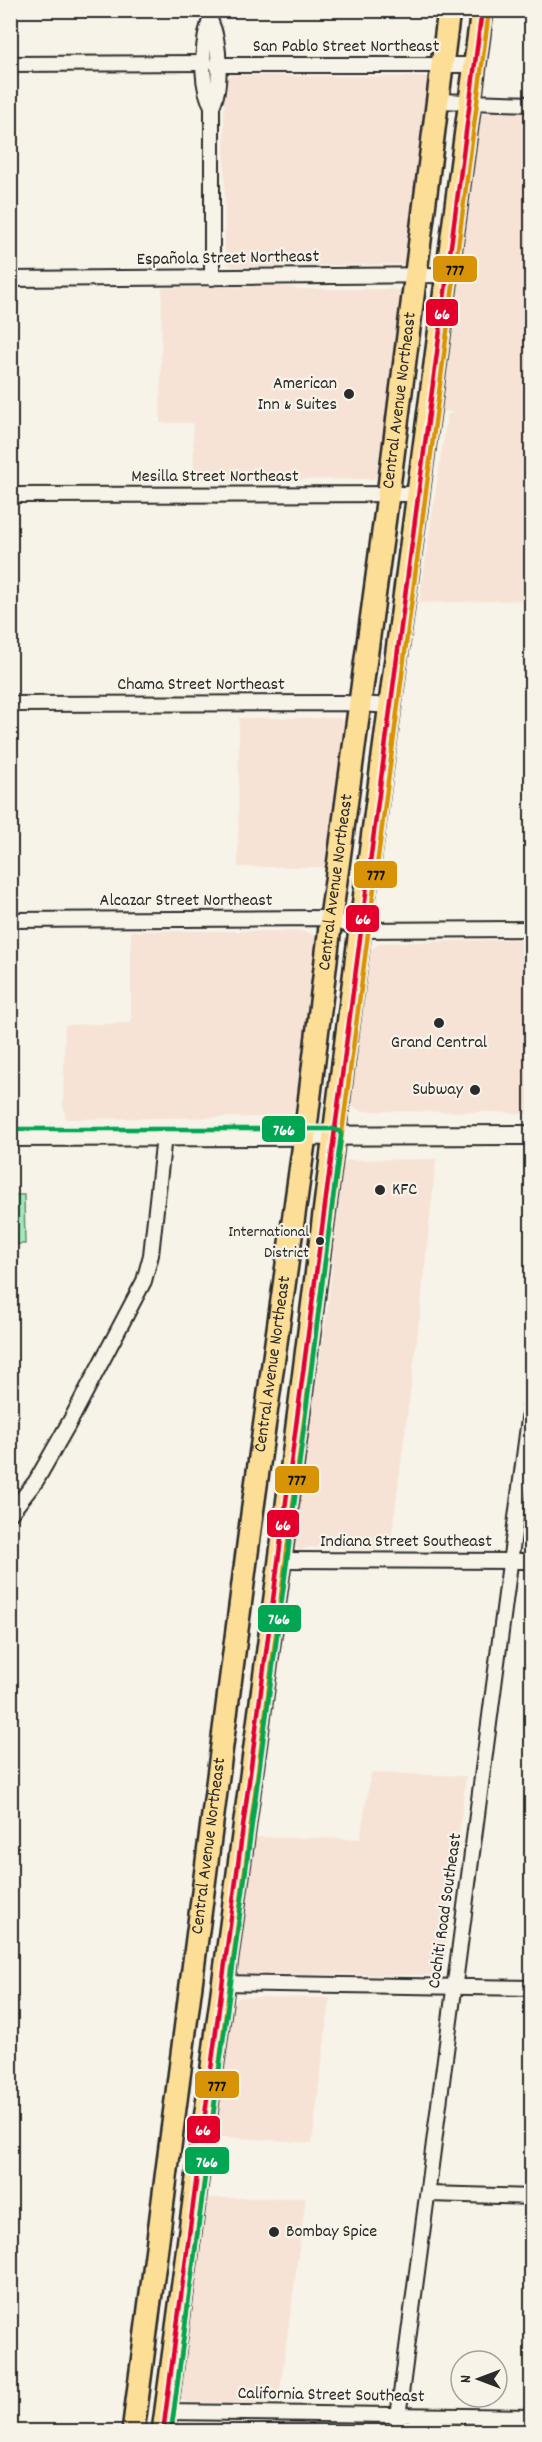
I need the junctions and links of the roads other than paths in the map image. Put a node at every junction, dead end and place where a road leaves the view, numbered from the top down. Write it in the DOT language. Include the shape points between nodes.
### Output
graph roads {
  1 [pos="449,10"];
  2 [pos="482,10"];
  3 [pos="211,16"];
  4 [pos="10,64"];
  5 [pos="211,64"];
  6 [pos="475,64"];
  7 [pos="442,65"];
  8 [pos="437,101"];
  9 [pos="470,101"];
  10 [pos="531,104"];
  11 [pos="415,275"];
  12 [pos="446,275"];
  13 [pos="212,278"];
  14 [pos="10,279"];
  15 [pos="419,494"];
  16 [pos="10,495"];
  17 [pos="388,495"];
  18 [pos="359,703"];
  19 [pos="10,704"];
  20 [pos="391,705"];
  21 [pos="331,918"];
  22 [pos="10,920"];
  23 [pos="531,929"];
  24 [pos="360,930"];
  25 [pos="531,1135"];
  26 [pos="164,1136"];
  27 [pos="305,1136"];
  28 [pos="334,1136"];
  29 [pos="10,1137"];
  30 [pos="531,1396"];
  31 [pos="10,1514"];
  32 [pos="280,1560"];
  33 [pos="510,1561"];
  34 [pos="531,1561"];
  35 [pos="222,1983"];
  36 [pos="454,1987"];
  37 [pos="531,1988"];
  38 [pos="428,2194"];
  39 [pos="531,2198"];
  40 [pos="398,2415"];
  41 [pos="531,2417"];
  42 [pos="164,2422"];
  43 [pos="133,2432"];
  44 [pos="396,2432"];
  1 -- 7 [label="main road, Central Avenue Northeast"];
  2 -- 6 [label="main road"];
  3 -- 5 [label="street" via="216,33"];
  4 -- 5 [label="street, San Pablo Street Northeast"];
  5 -- 7 [label="street, San Pablo Street Northeast"];
  5 -- 13 [label="street" via="217,95 212,106"];
  6 -- 7 [label="street, San Pablo Street Northeast"];
  6 -- 9 [label="main road"];
  7 -- 8 [label="main road, Central Avenue Northeast"];
  8 -- 9 [label="street"];
  8 -- 11 [label="main road, Central Avenue Northeast"];
  9 -- 10 [label="street"];
  9 -- 12 [label="main road"];
  11 -- 12 [label="street, Española Street Northeast"];
  11 -- 13 [label="street, Española Street Northeast"];
  11 -- 17 [label="main road, Central Avenue Northeast"];
  12 -- 15 [label="main road"];
  13 -- 14 [label="street, Española Street Northeast"];
  15 -- 17 [label="street, Mesilla Street Northeast"];
  15 -- 20 [label="main road"];
  16 -- 17 [label="street, Mesilla Street Northeast"];
  17 -- 18 [label="main road, Central Avenue Northeast"];
  18 -- 19 [label="street, Chama Street Northeast"];
  18 -- 20 [label="street, Chama Street Northeast"];
  18 -- 21 [label="main road, Central Avenue Northeast"];
  20 -- 24 [label="main road"];
  21 -- 22 [label="street, Alcazar Street Northeast"];
  21 -- 24 [label="street, Alcazar Street Northeast"];
  21 -- 27 [label="main road, Central Avenue Northeast"];
  23 -- 24 [label="street"];
  24 -- 28 [label="main road"];
  25 -- 28 [label="main road"];
  26 -- 27 [label="main road"];
  26 -- 29 [label="main road"];
  26 -- 31 [label="street" via="152,1248 144,1281 68,1425 36,1480"];
  27 -- 28 [label="main road"];
  27 -- 43 [label="main road, Central Avenue Northeast" via="249,1534"];
  28 -- 32 [label="main road"];
  30 -- 33 [label="street, Cochiti Road Southeast"];
  32 -- 33 [label="street, Indiana Street Southeast"];
  32 -- 35 [label="main road"];
  33 -- 34 [label="street, Indiana Street Southeast"];
  33 -- 36 [label="street, Cochiti Road Southeast"];
  35 -- 36 [label="street"];
  35 -- 42 [label="main road"];
  36 -- 37 [label="street"];
  36 -- 38 [label="street, Cochiti Road Southeast"];
  38 -- 39 [label="street"];
  38 -- 40 [label="street, Cochiti Road Southeast"];
  40 -- 41 [label="street, California Street Southeast"];
  40 -- 42 [label="street, California Street Southeast"];
  40 -- 44 [label="street, Cochiti Road Southeast"];
}
